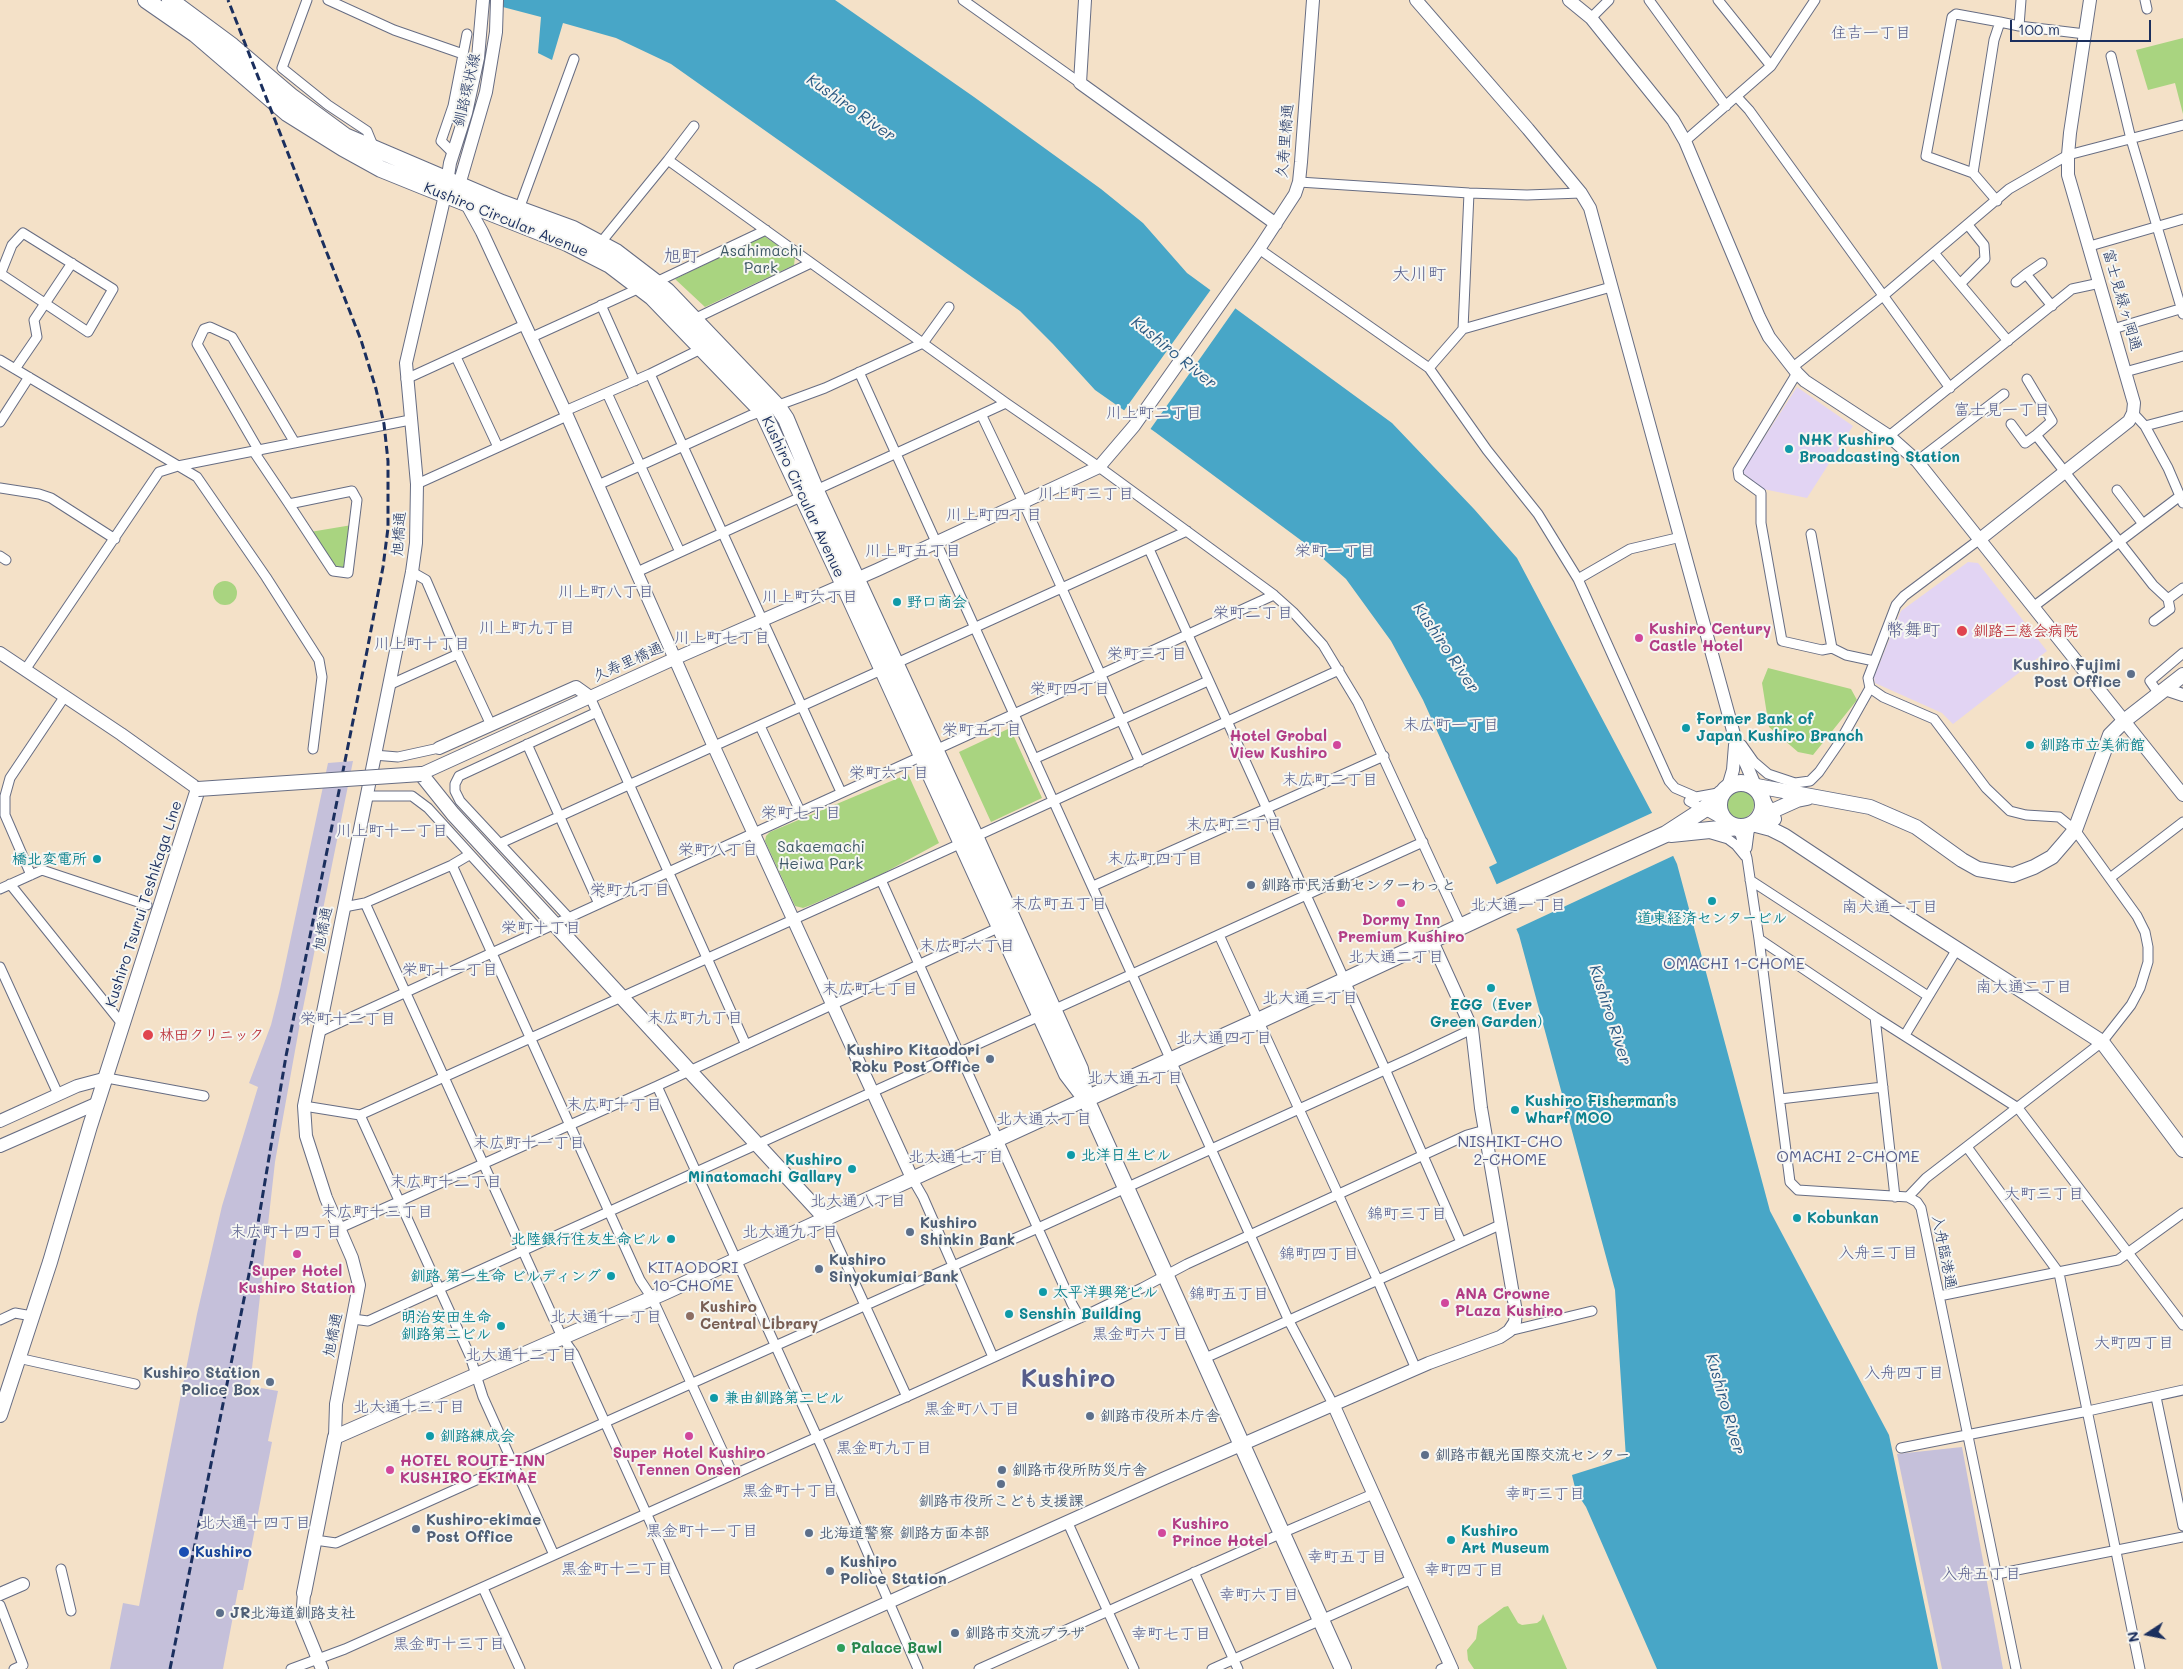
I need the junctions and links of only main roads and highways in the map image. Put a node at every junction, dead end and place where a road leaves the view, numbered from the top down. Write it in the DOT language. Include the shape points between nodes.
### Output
graph roads {
  1 [pos="146,0"];
  2 [pos="170,0"];
  3 [pos="450,187"];
  4 [pos="596,249"];
  5 [pos="2183,675"];
  6 [pos="1754,789"];
  7 [pos="1724,791"];
  8 [pos="1813,797"];
  9 [pos="1746,822"];
  10 [pos="1689,828"];
  11 [pos="1785,836"];
  12 [pos="968,839"];
  13 [pos="1047,1013"];
  14 [pos="1086,1099"];
  15 [pos="2183,1150"];
  16 [pos="825,1218"];
  17 [pos="0,1415"];
  18 [pos="304,1593"];
  19 [pos="1343,1669"];
  1 -- 3 [label="highway, Kushiro Circular Avenue" via="195,34 280,108 308,127 381,169"];
  2 -- 3 [label="highway, Kushiro Circular Avenue" via="345,136"];
  3 -- 4 [label="highway, Kushiro Circular Avenue" via="573,229"];
  3 -- 4 [label="highway, Kushiro Circular Avenue" via="465,202 567,243"];
  4 -- 12 [label="highway, Kushiro Circular Avenue" via="649,284 770,409"];
  5 -- 8 [label="main road" via="2110,735 2074,830 2052,857 2013,875 1978,869 1916,827 1870,807"];
  6 -- 7 [label="highway" via="1733,784"];
  6 -- 8 [label="main road"];
  6 -- 9 [label="highway" via="1763,804"];
  7 -- 9 [label="highway" via="1720,812"];
  7 -- 10 [label="highway"];
  8 -- 9 [label="main road" via="1797,800"];
  9 -- 10 [label="highway"];
  9 -- 11 [label="main road"];
  9 -- 11 [label="main road"];
  10 -- 14 [label="highway" via="1666,834 1503,907"];
  11 -- 15 [label="main road" via="2102,1042"];
  12 -- 13 [label="highway, Kushiro Circular Avenue"];
  12 -- 13 [label="highway, Kushiro Circular Avenue" via="1000,928"];
  13 -- 14 [label="highway, Kushiro Circular Avenue" via="1080,1069"];
  14 -- 16 [label="main road"];
  14 -- 19 [label="highway, Kushiro Circular Avenue"];
  16 -- 17 [label="main road, Kushiro Tsurui Teshikaga Line, bridge" via="453,814 421,774 198,789"];
  16 -- 18 [label="main road" via="335,1437"];
}
